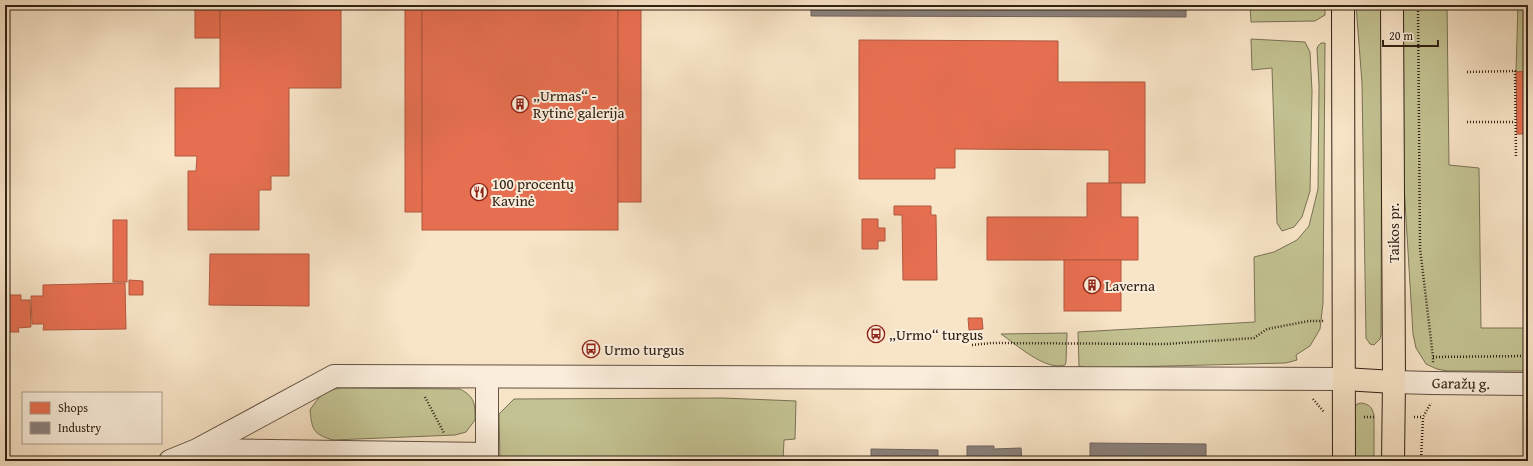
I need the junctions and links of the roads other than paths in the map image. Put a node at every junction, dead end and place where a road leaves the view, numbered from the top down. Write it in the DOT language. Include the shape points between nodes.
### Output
graph roads {
  1 [pos="1343,5"];
  2 [pos="1392,5"];
  3 [pos="487,377"];
  4 [pos="1344,379"];
  5 [pos="1394,382"];
  6 [pos="1528,384"];
  7 [pos="197,450"];
  8 [pos="487,458"];
  9 [pos="170,461"];
  10 [pos="1344,461"];
  11 [pos="1393,461"];
  1 -- 4 [label="main road"];
  2 -- 5 [label="main road, Taikos pr."];
  3 -- 4 [label="street"];
  3 -- 7 [label="street" via="334,376"];
  3 -- 8 [label="street"];
  4 -- 5 [label="main road"];
  4 -- 10 [label="main road"];
  5 -- 6 [label="street, Garažų g."];
  5 -- 11 [label="main road, Taikos pr."];
  7 -- 8 [label="street" via="455,454"];
  7 -- 9 [label="street"];
}
